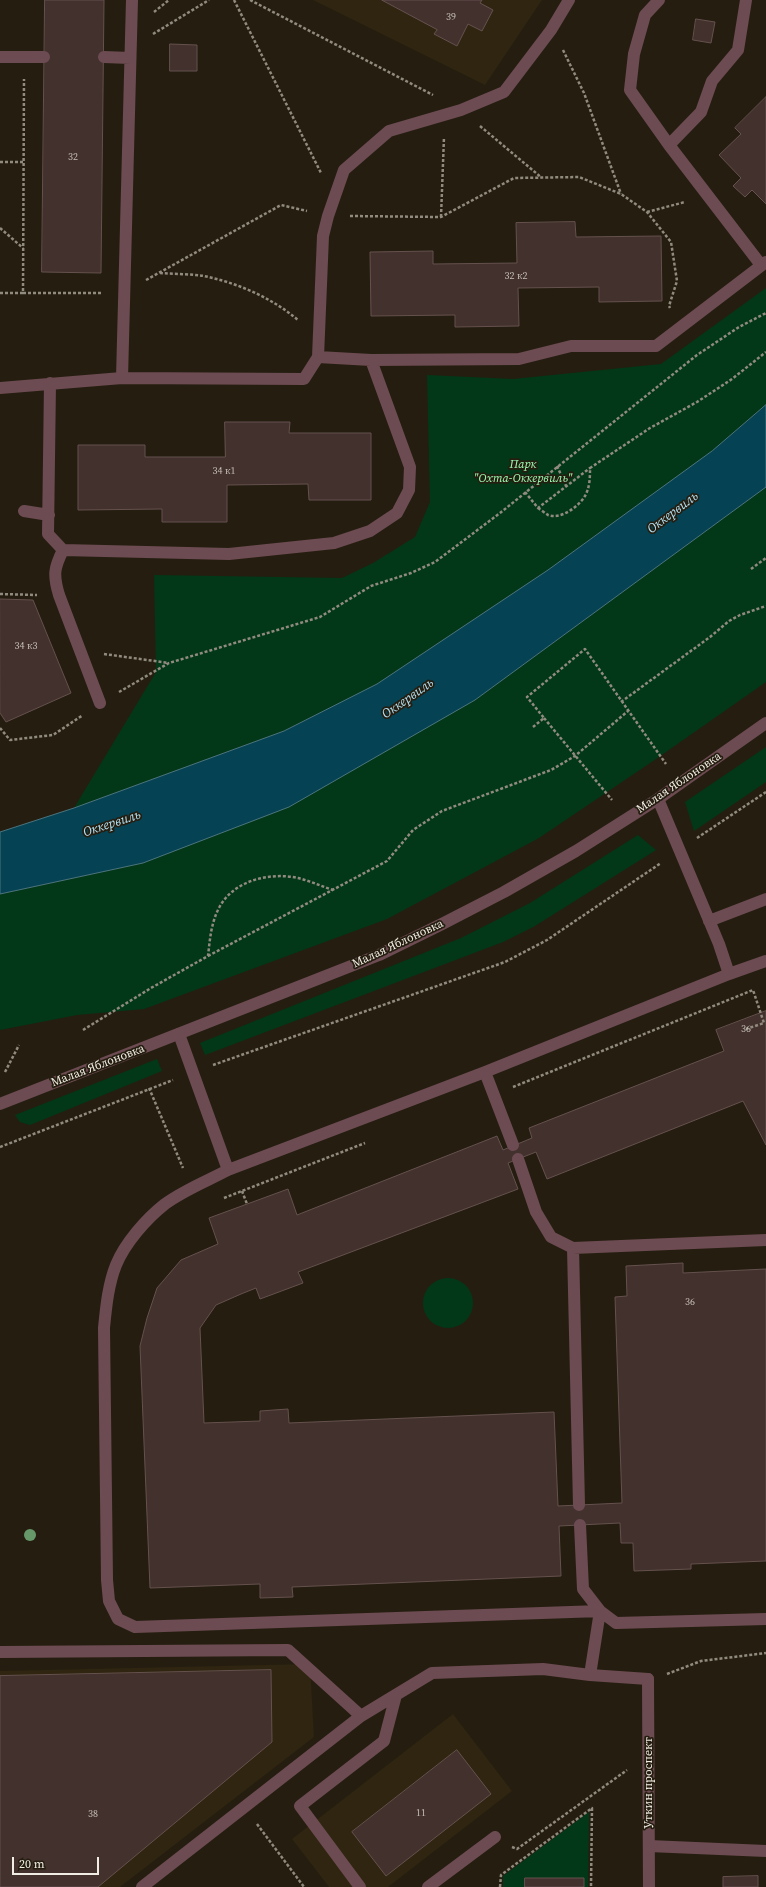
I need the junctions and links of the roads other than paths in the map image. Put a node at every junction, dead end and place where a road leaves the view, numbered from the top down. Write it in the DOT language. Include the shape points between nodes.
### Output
graph roads {
  1 [pos="132,0"];
  2 [pos="569,0"];
  3 [pos="658,0"];
  4 [pos="746,0"];
  5 [pos="130,52"];
  6 [pos="0,57"];
  7 [pos="44,57"];
  8 [pos="104,57"];
  9 [pos="669,145"];
  10 [pos="764,264"];
  11 [pos="318,357"];
  12 [pos="371,360"];
  13 [pos="122,378"];
  14 [pos="50,383"];
  15 [pos="0,388"];
  16 [pos="24,512"];
  17 [pos="49,515"];
  18 [pos="63,550"];
  19 [pos="100,703"];
  20 [pos="766,723"];
  21 [pos="658,799"];
  22 [pos="766,899"];
  23 [pos="709,921"];
  24 [pos="766,961"];
  25 [pos="729,974"];
  26 [pos="178,1034"];
  27 [pos="485,1072"];
  28 [pos="0,1104"];
  29 [pos="513,1145"];
  30 [pos="518,1159"];
  31 [pos="228,1170"];
  32 [pos="766,1240"];
  33 [pos="573,1248"];
  34 [pos="579,1505"];
  35 [pos="580,1525"];
  36 [pos="600,1611"];
  37 [pos="766,1619"];
  38 [pos="0,1652"];
  39 [pos="590,1676"];
  40 [pos="396,1695"];
  41 [pos="362,1716"];
  42 [pos="495,1837"];
  43 [pos="649,1846"];
  44 [pos="766,1851"];
  45 [pos="142,1887"];
  46 [pos="360,1887"];
  47 [pos="428,1887"];
  48 [pos="649,1887"];
  1 -- 5 [label="street"];
  2 -- 11 [label="street" via="551,30 504,92 461,110 389,131 344,170 323,236"];
  3 -- 9 [label="street" via="645,15 634,54 630,90"];
  4 -- 9 [label="street" via="738,50 712,81 701,112"];
  5 -- 8 [label="street"];
  5 -- 13 [label="street"];
  6 -- 7 [label="street"];
  9 -- 10 [label="street"];
  10 -- 12 [label="street" via="656,346 571,346 519,359"];
  11 -- 12 [label="street"];
  11 -- 13 [label="street" via="304,379"];
  12 -- 18 [label="street" via="410,467 409,490 397,513 370,531 334,543 229,554"];
  13 -- 14 [label="street"];
  14 -- 15 [label="street"];
  14 -- 17 [label="street"];
  16 -- 17 [label="street"];
  17 -- 18 [label="street" via="48,534"];
  18 -- 19 [label="street" via="56,563 54,578"];
  20 -- 21 [label="street, Малая Яблоновка"];
  21 -- 23 [label="street"];
  21 -- 26 [label="street, Малая Яблоновка" via="576,851 504,892 379,955"];
  22 -- 23 [label="street"];
  23 -- 25 [label="street"];
  24 -- 25 [label="street"];
  25 -- 27 [label="street"];
  26 -- 28 [label="street, Малая Яблоновка"];
  26 -- 31 [label="street"];
  27 -- 29 [label="street"];
  27 -- 31 [label="street"];
  30 -- 33 [label="street" via="536,1212 551,1237"];
  31 -- 36 [label="street" via="166,1204 127,1244 115,1266 104,1328 108,1601 118,1619 135,1627"];
  32 -- 33 [label="street"];
  33 -- 34 [label="street"];
  35 -- 36 [label="street" via="583,1589"];
  36 -- 37 [label="street" via="616,1623"];
  36 -- 39 [label="street"];
  38 -- 41 [label="street" via="288,1650"];
  39 -- 40 [label="street" via="543,1669 432,1673"];
  39 -- 43 [label="street, Уткин проспект" via="648,1679"];
  40 -- 41 [label="street"];
  40 -- 46 [label="street" via="384,1741 300,1806"];
  41 -- 45 [label="street"];
  42 -- 47 [label="street"];
  43 -- 44 [label="street"];
  43 -- 48 [label="street, Уткин проспект"];
}
